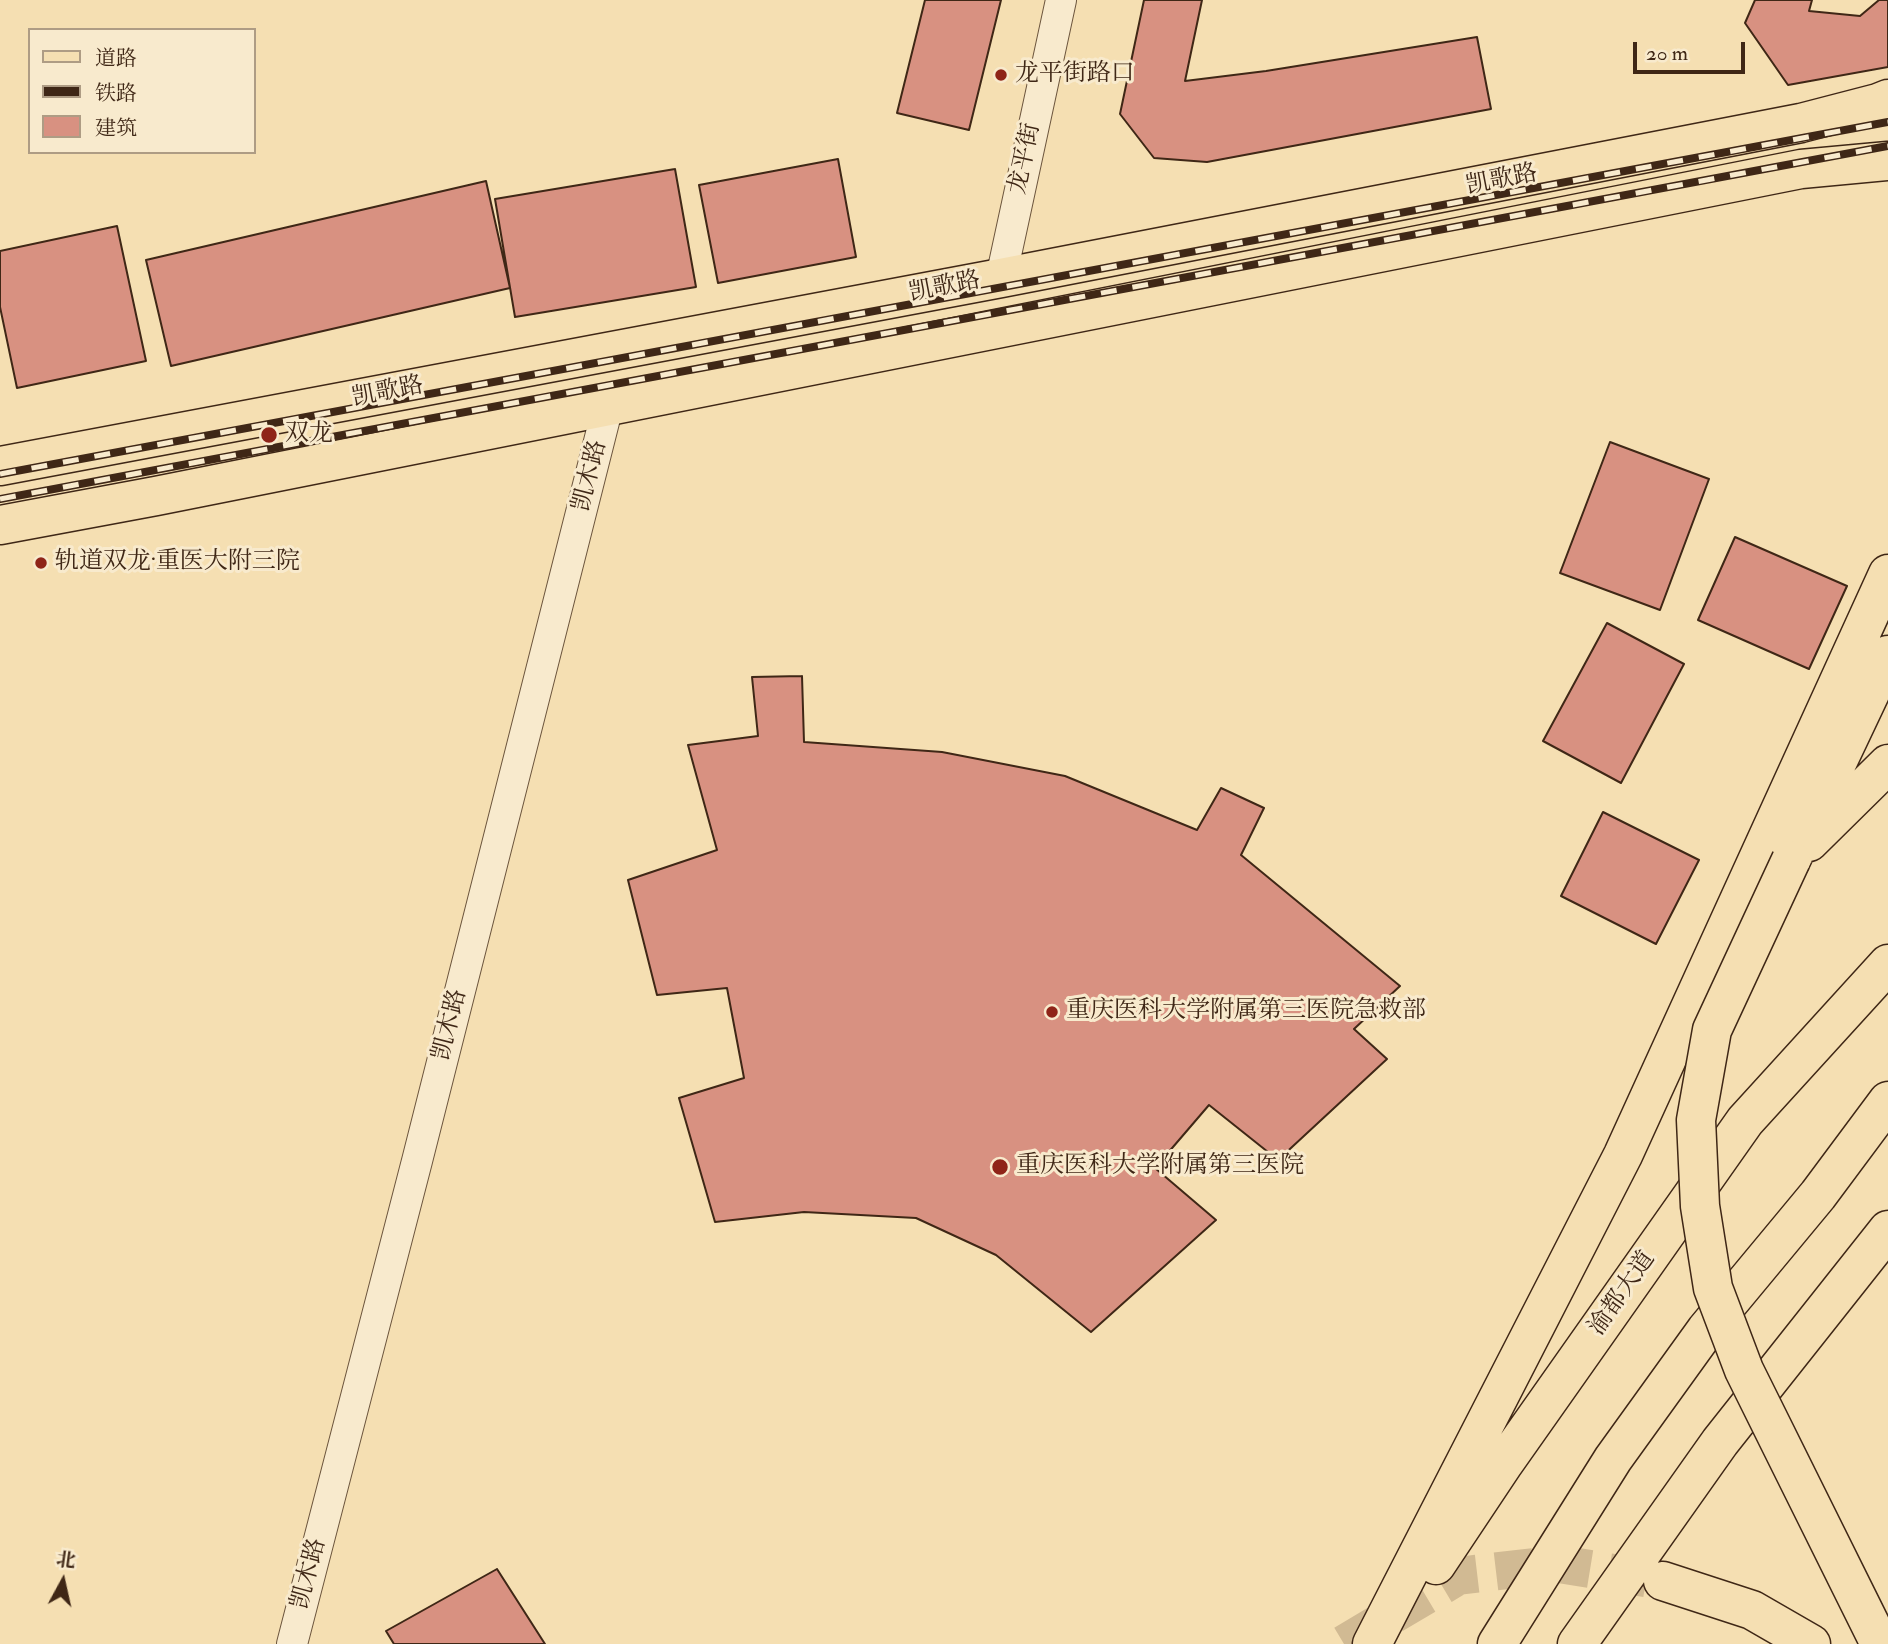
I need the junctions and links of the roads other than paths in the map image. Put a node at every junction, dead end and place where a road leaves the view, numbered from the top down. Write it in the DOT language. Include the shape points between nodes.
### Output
graph roads {
  1 [pos="1061,0"];
  2 [pos="1888,99"];
  3 [pos="1888,161"];
  4 [pos="1001,278"];
  5 [pos="608,406"];
  6 [pos="0,466"];
  7 [pos="0,525"];
  8 [pos="1888,574"];
  9 [pos="1888,654"];
  10 [pos="1888,764"];
  11 [pos="1791,860"];
  12 [pos="1888,964"];
  13 [pos="1888,1101"];
  14 [pos="1888,1230"];
  15 [pos="1662,1581"];
  16 [pos="292,1644"];
  17 [pos="1371,1644"];
  18 [pos="1383,1644"];
  19 [pos="1497,1644"];
  20 [pos="1577,1644"];
  21 [pos="1811,1644"];
  22 [pos="1880,1644"];
  1 -- 4 [label="street, 龙平街"];
  2 -- 4 [label="main road, 凯歌路" via="1801,124"];
  3 -- 5 [label="main road, 凯歌路" via="1801,169"];
  4 -- 6 [label="main road, 凯歌路"];
  5 -- 7 [label="main road, 凯歌路"];
  5 -- 16 [label="street, 凯木路"];
  8 -- 17 [label="main road" via="1623,1155"];
  9 -- 11 [label="main road"];
  10 -- 11 [label="main road"];
  11 -- 22 [label="main road, bridge" via="1712,1030 1696,1120 1700,1206 1713,1287 1744,1370"];
  12 -- 18 [label="main road, 渝都大道" via="1745,1121 1504,1463"];
  13 -- 19 [label="main road" via="1818,1195 1706,1330 1612,1459"];
  14 -- 20 [label="main road" via="1720,1442"];
  15 -- 21 [label="main road" via="1752,1610"];
}
